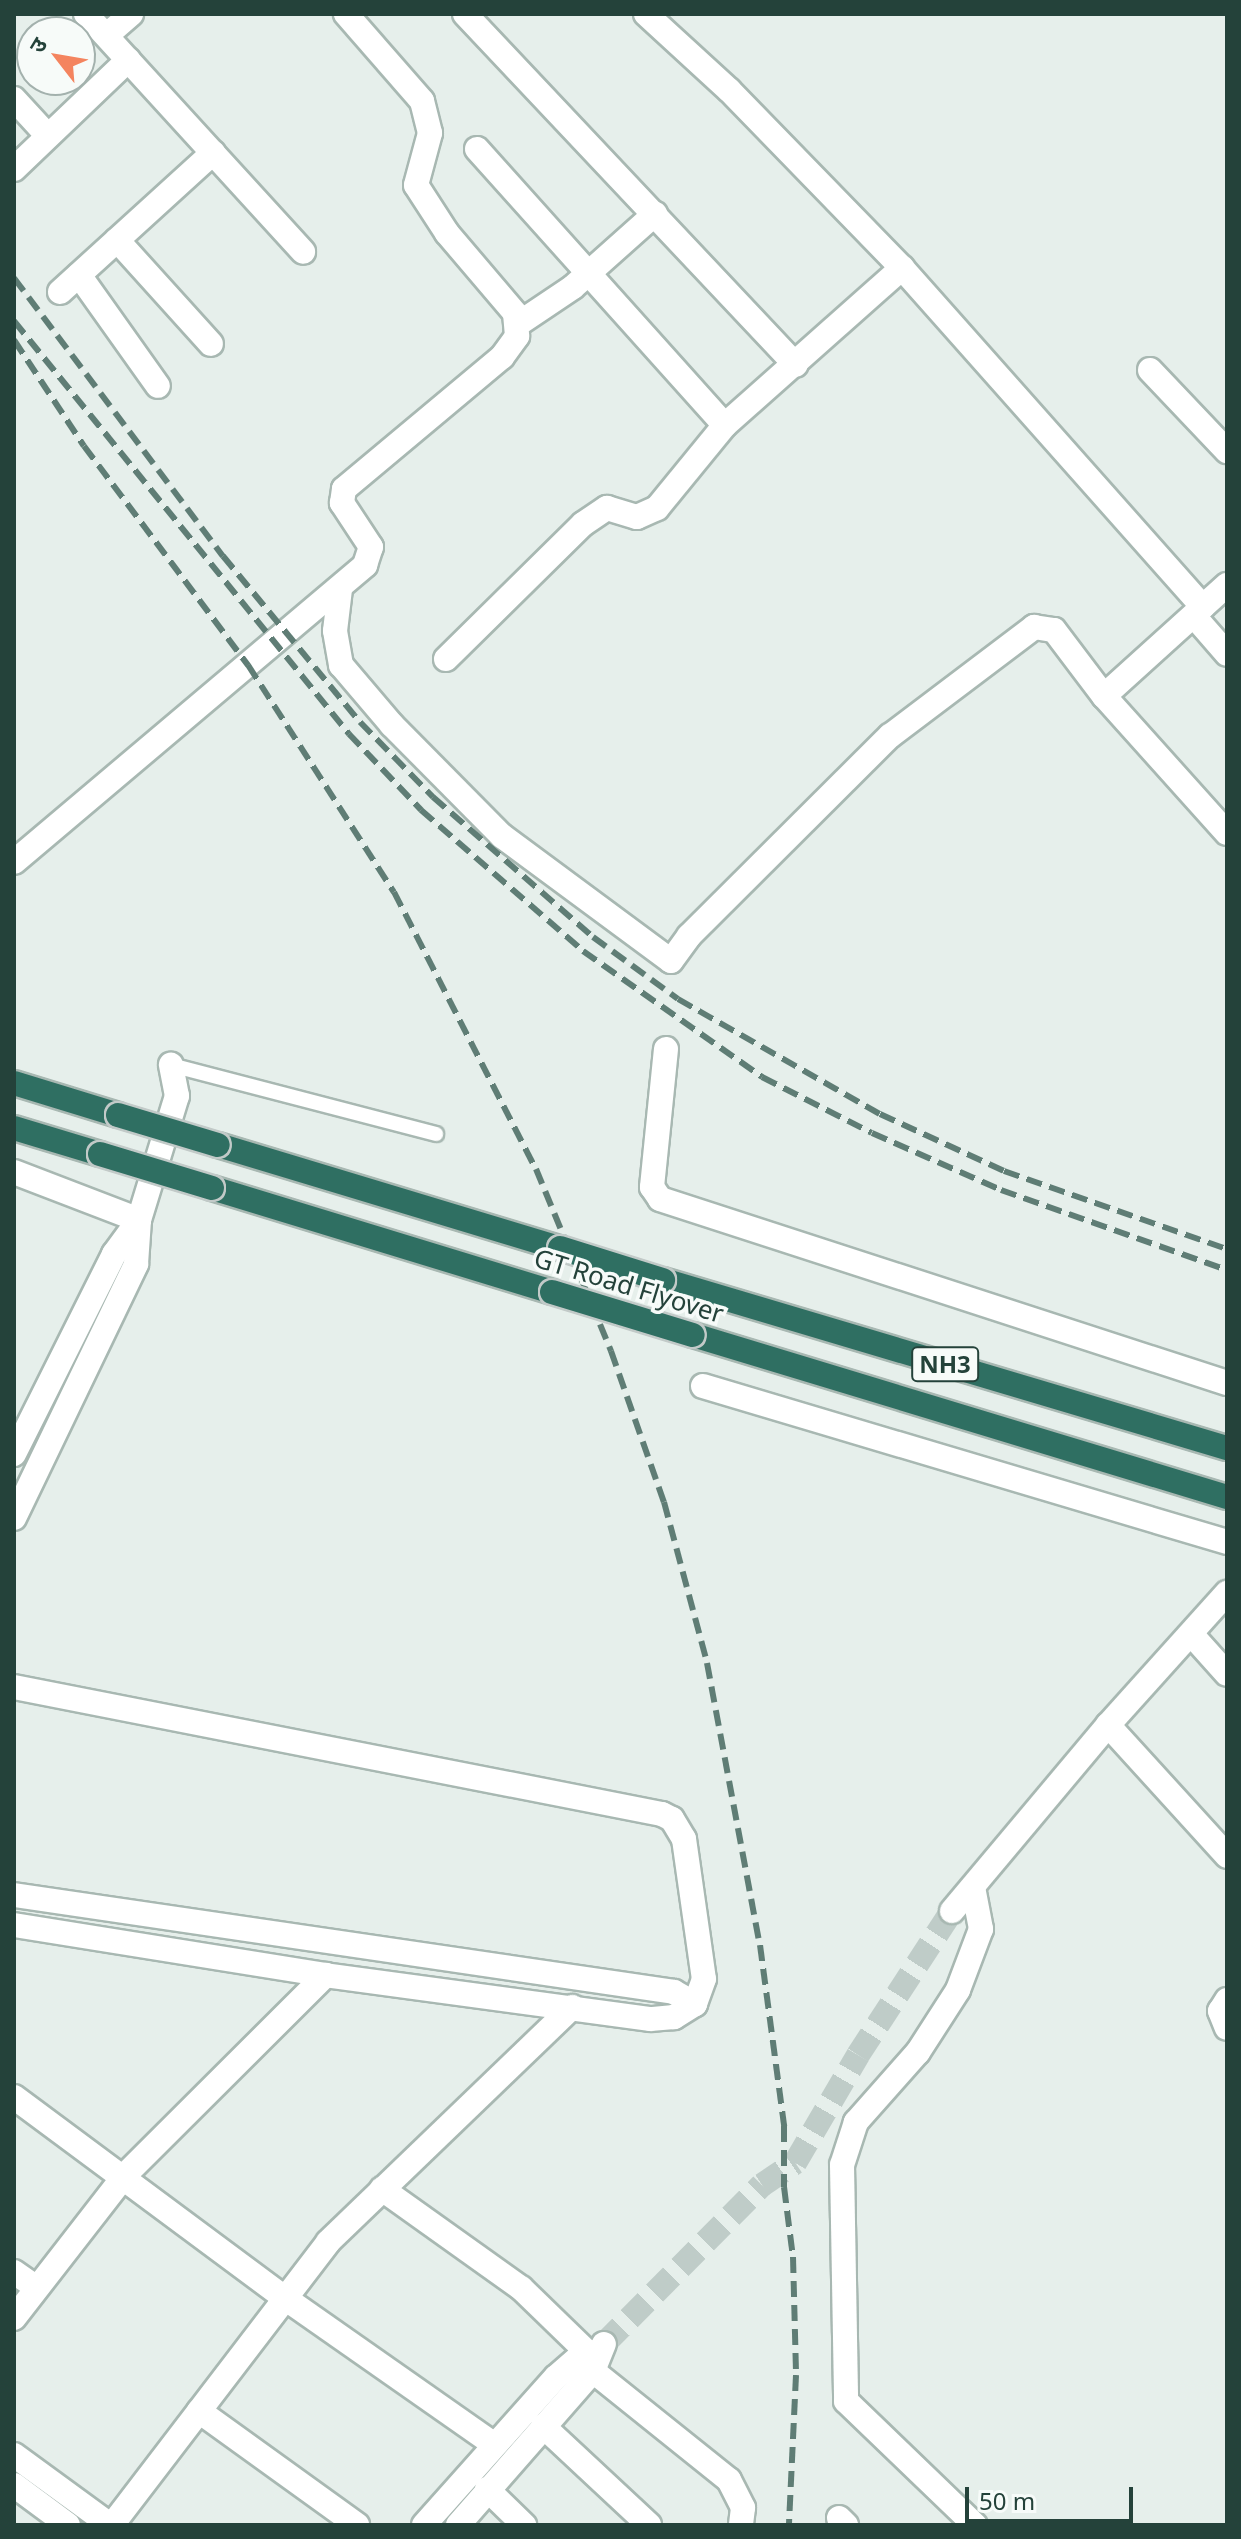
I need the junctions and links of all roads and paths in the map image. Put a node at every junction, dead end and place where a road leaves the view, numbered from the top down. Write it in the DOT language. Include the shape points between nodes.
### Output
graph roads {
  1 [pos="86,14"];
  2 [pos="131,14"];
  3 [pos="346,14"];
  4 [pos="465,14"];
  5 [pos="646,14"];
  6 [pos="107,35"];
  7 [pos="128,60"];
  8 [pos="14,99"];
  9 [pos="48,136"];
  10 [pos="477,149"];
  11 [pos="213,153"];
  12 [pos="14,169"];
  13 [pos="655,214"];
  14 [pos="117,240"];
  15 [pos="303,252"];
  16 [pos="902,268"];
  17 [pos="589,274"];
  18 [pos="79,275"];
  19 [pos="60,292"];
  20 [pos="518,324"];
  21 [pos="211,344"];
  22 [pos="796,365"];
  23 [pos="1150,370"];
  24 [pos="158,386"];
  25 [pos="725,425"];
  26 [pos="1227,451"];
  27 [pos="1227,585"];
  28 [pos="340,589"];
  29 [pos="1199,611"];
  30 [pos="1227,654"];
  31 [pos="446,659"];
  32 [pos="1104,696"];
  33 [pos="1227,833"];
  34 [pos="14,862"];
  35 [pos="666,1049"];
  36 [pos="171,1065"];
  37 [pos="14,1083"];
  38 [pos="14,1128"];
  39 [pos="436,1134"];
  40 [pos="14,1172"];
  41 [pos="139,1220"];
  42 [pos="1227,1383"];
  43 [pos="703,1386"];
  44 [pos="1227,1448"];
  45 [pos="14,1454"];
  46 [pos="1227,1497"];
  47 [pos="14,1518"];
  48 [pos="1227,1542"];
  49 [pos="1227,1593"];
  50 [pos="1192,1635"];
  51 [pos="1227,1674"];
  52 [pos="14,1687"];
  53 [pos="1108,1725"];
  54 [pos="1227,1856"];
  55 [pos="973,1887"];
  56 [pos="14,1895"];
  57 [pos="952,1911"];
  58 [pos="14,1925"];
  59 [pos="326,1975"];
  60 [pos="1227,2000"];
  61 [pos="695,2004"];
  62 [pos="572,2007"];
  63 [pos="1227,2028"];
  64 [pos="14,2097"];
  65 [pos="124,2176"];
  66 [pos="382,2189"];
  67 [pos="24,2279"];
  68 [pos="282,2296"];
  69 [pos="14,2318"];
  70 [pos="596,2355"];
  71 [pos="199,2411"];
  72 [pos="543,2426"];
  73 [pos="492,2443"];
  74 [pos="14,2455"];
  75 [pos="14,2485"];
  76 [pos="487,2489"];
  77 [pos="68,2525"];
  78 [pos="111,2525"];
  79 [pos="357,2525"];
  80 [pos="424,2525"];
  81 [pos="458,2525"];
  82 [pos="524,2525"];
  83 [pos="649,2525"];
  84 [pos="741,2525"];
  85 [pos="975,2525"];
  1 -- 6 [label="street"];
  2 -- 6 [label="street"];
  3 -- 20 [label="street" via="422,101 430,133 416,185"];
  4 -- 13 [label="street"];
  5 -- 16 [label="street" via="729,90"];
  6 -- 7 [label="street"];
  7 -- 9 [label="street"];
  7 -- 11 [label="street"];
  8 -- 9 [label="street"];
  9 -- 12 [label="street"];
  10 -- 17 [label="street"];
  11 -- 14 [label="street"];
  11 -- 15 [label="street"];
  13 -- 17 [label="street"];
  13 -- 22 [label="street"];
  14 -- 18 [label="street"];
  14 -- 21 [label="street"];
  16 -- 22 [label="street"];
  16 -- 29 [label="street"];
  17 -- 20 [label="street"];
  17 -- 25 [label="street"];
  18 -- 19 [label="street"];
  18 -- 24 [label="street"];
  20 -- 28 [label="street" via="517,336 502,357 344,489 342,503 371,547 365,565"];
  22 -- 25 [label="street"];
  23 -- 26 [label="street"];
  25 -- 31 [label="street" via="657,508 637,517 607,508 583,524"];
  27 -- 29 [label="street"];
  28 -- 32 [label="street" via="335,631 341,665 392,725 502,836 671,961 689,936 890,736 1034,627 1054,630"];
  28 -- 34 [label="street"];
  29 -- 30 [label="street"];
  29 -- 32 [label="street"];
  32 -- 33 [label="street"];
  35 -- 42 [label="street" via="652,1187 660,1199"];
  36 -- 39 [label="lane"];
  36 -- 41 [label="street" via="177,1096"];
  37 -- 44 [label="highway, GT Road Flyover / NH3, bridge"];
  38 -- 46 [label="highway, GT Road Flyover / NH3, bridge"];
  40 -- 41 [label="street"];
  41 -- 45 [label="street" via="114,1254"];
  41 -- 47 [label="street" via="136,1264"];
  43 -- 48 [label="street"];
  49 -- 50 [label="street"];
  50 -- 51 [label="street"];
  50 -- 53 [label="street"];
  52 -- 61 [label="street" via="672,1819 684,1839 704,1966"];
  53 -- 54 [label="street"];
  53 -- 55 [label="street"];
  55 -- 57 [label="street"];
  55 -- 85 [label="street" via="981,1929 958,1990 925,2043 856,2122 847,2140 842,2180 846,2401"];
  56 -- 61 [label="street" via="674,1992"];
  58 -- 59 [label="street"];
  59 -- 62 [label="street"];
  59 -- 65 [label="street"];
  60 -- 63 [label="street" via="1220,2011"];
  61 -- 62 [label="street" via="674,2017 650,2019"];
  62 -- 66 [label="street"];
  64 -- 65 [label="street"];
  65 -- 67 [label="street"];
  65 -- 68 [label="street"];
  66 -- 68 [label="street"];
  66 -- 70 [label="street" via="521,2288"];
  67 -- 69 [label="street"];
  68 -- 71 [label="street"];
  68 -- 73 [label="street"];
  70 -- 72 [label="street"];
  70 -- 73 [label="street" via="556,2377"];
  70 -- 84 [label="street" via="729,2480 743,2508"];
  71 -- 78 [label="street"];
  71 -- 79 [label="street"];
  72 -- 76 [label="street"];
  72 -- 83 [label="street"];
  73 -- 80 [label="street"];
  74 -- 78 [label="street"];
  75 -- 77 [label="street"];
  76 -- 81 [label="street"];
  76 -- 82 [label="street"];
}
